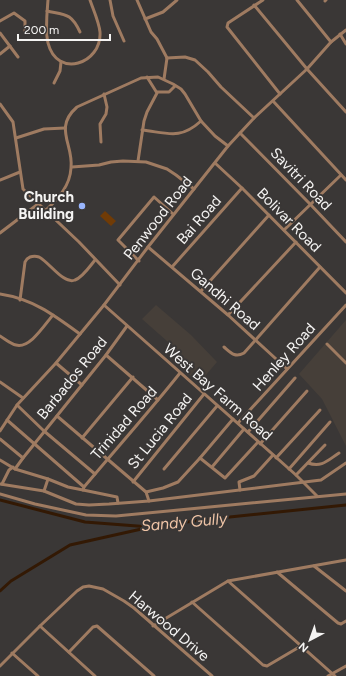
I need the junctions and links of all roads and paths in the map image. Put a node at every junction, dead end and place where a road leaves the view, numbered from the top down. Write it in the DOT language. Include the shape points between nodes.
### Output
graph roads {
  1 [pos="48,0"];
  2 [pos="89,0"];
  3 [pos="94,0"];
  4 [pos="110,0"];
  5 [pos="137,0"];
  6 [pos="177,0"];
  7 [pos="263,0"];
  8 [pos="297,0"];
  9 [pos="254,5"];
  10 [pos="47,12"];
  11 [pos="145,19"];
  12 [pos="0,21"];
  13 [pos="346,30"];
  14 [pos="25,31"];
  15 [pos="80,32"];
  16 [pos="0,34"];
  17 [pos="340,34"];
  18 [pos="124,41"];
  19 [pos="331,42"];
  20 [pos="346,44"];
  21 [pos="10,46"];
  22 [pos="0,54"];
  23 [pos="18,57"];
  24 [pos="167,58"];
  25 [pos="61,62"];
  26 [pos="307,69"];
  27 [pos="147,77"];
  28 [pos="164,79"];
  29 [pos="54,83"];
  30 [pos="175,86"];
  31 [pos="157,92"];
  32 [pos="104,94"];
  33 [pos="280,94"];
  34 [pos="272,101"];
  35 [pos="0,104"];
  36 [pos="346,112"];
  37 [pos="254,118"];
  38 [pos="201,121"];
  39 [pos="65,128"];
  40 [pos="142,130"];
  41 [pos="240,133"];
  42 [pos="16,138"];
  43 [pos="101,142"];
  44 [pos="228,146"];
  45 [pos="138,161"];
  46 [pos="215,163"];
  47 [pos="72,167"];
  48 [pos="20,172"];
  49 [pos="341,175"];
  50 [pos="0,180"];
  51 [pos="346,180"];
  52 [pos="242,188"];
  53 [pos="194,189"];
  54 [pos="38,204"];
  55 [pos="310,204"];
  56 [pos="46,210"];
  57 [pos="173,214"];
  58 [pos="269,215"];
  59 [pos="284,230"];
  60 [pos="0,233"];
  61 [pos="296,242"];
  62 [pos="346,242"];
  63 [pos="148,247"];
  64 [pos="95,260"];
  65 [pos="139,261"];
  66 [pos="172,267"];
  67 [pos="320,267"];
  68 [pos="120,285"];
  69 [pos="201,291"];
  70 [pos="346,293"];
  71 [pos="0,294"];
  72 [pos="20,300"];
  73 [pos="104,305"];
  74 [pos="346,305"];
  75 [pos="53,315"];
  76 [pos="228,315"];
  77 [pos="127,326"];
  78 [pos="80,334"];
  79 [pos="0,336"];
  80 [pos="256,340"];
  81 [pos="328,344"];
  82 [pos="224,347"];
  83 [pos="106,355"];
  84 [pos="56,363"];
  85 [pos="346,363"];
  86 [pos="287,369"];
  87 [pos="180,373"];
  88 [pos="133,377"];
  89 [pos="295,378"];
  90 [pos="0,382"];
  91 [pos="82,385"];
  92 [pos="307,391"];
  93 [pos="204,394"];
  94 [pos="23,398"];
  95 [pos="158,400"];
  96 [pos="17,404"];
  97 [pos="217,406"];
  98 [pos="320,410"];
  99 [pos="57,416"];
  100 [pos="233,419"];
  101 [pos="7,420"];
  102 [pos="330,422"];
  103 [pos="238,424"];
  104 [pos="244,429"];
  105 [pos="44,430"];
  106 [pos="0,431"];
  107 [pos="248,432"];
  108 [pos="0,438"];
  109 [pos="82,438"];
  110 [pos="35,443"];
  111 [pos="259,443"];
  112 [pos="325,445"];
  113 [pos="339,453"];
  114 [pos="274,456"];
  115 [pos="23,458"];
  116 [pos="200,458"];
  117 [pos="0,460"];
  118 [pos="106,460"];
  119 [pos="308,463"];
  120 [pos="346,463"];
  121 [pos="212,467"];
  122 [pos="14,468"];
  123 [pos="164,469"];
  124 [pos="289,469"];
  125 [pos="95,474"];
  126 [pos="296,475"];
  127 [pos="48,479"];
  128 [pos="133,482"];
  129 [pos="303,482"];
  130 [pos="1,484"];
  131 [pos="84,489"];
  132 [pos="240,490"];
  133 [pos="44,491"];
  134 [pos="146,492"];
  135 [pos="0,494"];
  136 [pos="346,494"];
  137 [pos="317,496"];
  138 [pos="149,501"];
  139 [pos="118,503"];
  140 [pos="346,560"];
  141 [pos="314,566"];
  142 [pos="277,572"];
  143 [pos="228,581"];
  144 [pos="346,591"];
  145 [pos="192,602"];
  146 [pos="346,621"];
  147 [pos="40,626"];
  148 [pos="153,626"];
  149 [pos="301,646"];
  150 [pos="69,652"];
  151 [pos="12,653"];
  152 [pos="0,666"];
  153 [pos="346,666"];
  154 [pos="334,675"];
  155 [pos="38,676"];
  156 [pos="95,676"];
  157 [pos="154,676"];
  158 [pos="212,676"];
  159 [pos="328,676"];
  1 -- 10 [label="street"];
  2 -- 3 [label="street"];
  2 -- 25 [label="street" via="100,31 96,51 85,60 71,64"];
  4 -- 18 [label="street" via="113,16"];
  5 -- 11 [label="street"];
  6 -- 11 [label="street" via="163,12"];
  7 -- 9 [label="street"];
  8 -- 19 [label="street"];
  9 -- 26 [label="street"];
  9 -- 33 [label="street" via="228,23 227,27"];
  10 -- 15 [label="street" via="70,16"];
  10 -- 25 [label="street" via="48,42 54,55"];
  11 -- 24 [label="street"];
  12 -- 14 [label="street" via="14,13 25,21"];
  13 -- 17 [label="street, Penwood Road"];
  16 -- 21 [label="street"];
  17 -- 19 [label="street, Penwood Road"];
  17 -- 20 [label="street"];
  19 -- 26 [label="street, Penwood Road"];
  21 -- 22 [label="street"];
  21 -- 23 [label="street"];
  24 -- 28 [label="street"];
  24 -- 37 [label="street" via="185,57 195,60"];
  25 -- 29 [label="street"];
  26 -- 33 [label="street, Penwood Road"];
  26 -- 36 [label="street"];
  27 -- 28 [label="street"];
  27 -- 31 [label="street"];
  27 -- 32 [label="street"];
  28 -- 30 [label="street"];
  30 -- 31 [label="street" via="169,92"];
  30 -- 38 [label="street" via="185,94"];
  31 -- 40 [label="street"];
  32 -- 39 [label="street" via="74,110"];
  32 -- 43 [label="street" via="106,114 100,124"];
  33 -- 34 [label="street, Penwood Road"];
  34 -- 37 [label="street, Penwood Road"];
  34 -- 49 [label="street"];
  35 -- 42 [label="street" via="13,122"];
  37 -- 41 [label="street, Penwood Road"];
  38 -- 40 [label="street" via="189,131 179,134"];
  38 -- 44 [label="street"];
  39 -- 42 [label="street" via="44,129"];
  39 -- 47 [label="street"];
  40 -- 45 [label="street"];
  41 -- 44 [label="street, Penwood Road"];
  41 -- 55 [label="street, Savitri Road"];
  42 -- 48 [label="street"];
  44 -- 46 [label="street, Penwood Road"];
  45 -- 47 [label="street"];
  45 -- 53 [label="street" via="167,169"];
  46 -- 52 [label="street, Bolivar Road"];
  46 -- 53 [label="street, Penwood Road"];
  47 -- 56 [label="street" via="65,188"];
  48 -- 50 [label="street"];
  48 -- 54 [label="street" via="23,190"];
  49 -- 51 [label="street"];
  49 -- 55 [label="street"];
  52 -- 58 [label="street, Bolivar Road"];
  52 -- 66 [label="street, Bai Road"];
  53 -- 57 [label="street, Penwood Road"];
  54 -- 56 [label="street"];
  54 -- 60 [label="street"];
  55 -- 59 [label="street"];
  55 -- 62 [label="street, Savitri Road"];
  56 -- 64 [label="street"];
  57 -- 63 [label="street, Penwood Road"];
  57 -- 65 [label="street" via="154,197 118,240"];
  58 -- 59 [label="street, Bolivar Road"];
  58 -- 69 [label="street"];
  59 -- 61 [label="street, Bolivar Road"];
  61 -- 67 [label="street, Bolivar Road"];
  61 -- 76 [label="street"];
  63 -- 65 [label="street, Penwood Road"];
  63 -- 66 [label="street, Gandhi Road"];
  64 -- 68 [label="street"];
  64 -- 72 [label="street" via="81,276 70,281 40,258 30,257 26,262"];
  65 -- 68 [label="street, Penwood Road"];
  66 -- 69 [label="street, Gandhi Road"];
  67 -- 70 [label="street, Bolivar Road"];
  67 -- 80 [label="street"];
  68 -- 73 [label="street, Penwood Road"];
  69 -- 76 [label="street, Gandhi Road"];
  71 -- 72 [label="street"];
  72 -- 75 [label="street" via="37,305"];
  73 -- 77 [label="street, West Bay Farm Road"];
  73 -- 78 [label="street, Penwood Road"];
  74 -- 86 [label="street, Henley Road"];
  75 -- 78 [label="street"];
  75 -- 79 [label="street" via="24,346 16,345"];
  76 -- 80 [label="street, Gandhi Road"];
  77 -- 83 [label="street, Barbados Road"];
  77 -- 87 [label="street, West Bay Farm Road"];
  78 -- 84 [label="street, Penwood Road"];
  80 -- 82 [label="street" via="240,355 231,354"];
  80 -- 86 [label="street, Gandhi Road"];
  81 -- 85 [label="street"];
  83 -- 88 [label="street"];
  83 -- 91 [label="street, Barbados Road"];
  84 -- 91 [label="street"];
  84 -- 94 [label="street, Penwood Road"];
  86 -- 103 [label="street, Henley Road"];
  87 -- 93 [label="street, West Bay Farm Road"];
  87 -- 95 [label="street, Trinidad Road"];
  88 -- 95 [label="street"];
  88 -- 109 [label="street"];
  89 -- 107 [label="street"];
  90 -- 94 [label="street"];
  91 -- 99 [label="street, Barbados Road"];
  92 -- 111 [label="street"];
  93 -- 97 [label="street, West Bay Farm Road"];
  93 -- 128 [label="street, St Lucia Road"];
  94 -- 96 [label="street, Penwood Road"];
  95 -- 118 [label="street, Trinidad Road"];
  96 -- 101 [label="street, Penwood Road"];
  96 -- 105 [label="street"];
  97 -- 100 [label="street, West Bay Farm Road"];
  97 -- 123 [label="street"];
  98 -- 114 [label="street"];
  99 -- 105 [label="street, Barbados Road"];
  99 -- 109 [label="street"];
  100 -- 103 [label="street, West Bay Farm Road"];
  100 -- 116 [label="street"];
  101 -- 106 [label="street, Penwood Road"];
  101 -- 110 [label="street"];
  102 -- 124 [label="street"];
  103 -- 104 [label="street, West Bay Farm Road"];
  104 -- 107 [label="street, West Bay Farm Road"];
  104 -- 121 [label="street"];
  105 -- 110 [label="street, Barbados Road"];
  105 -- 125 [label="street"];
  107 -- 111 [label="street, West Bay Farm Road"];
  108 -- 115 [label="street"];
  109 -- 118 [label="street"];
  110 -- 115 [label="street, Barbados Road"];
  110 -- 131 [label="street"];
  111 -- 114 [label="street, West Bay Farm Road"];
  111 -- 121 [label="street" via="225,478"];
  112 -- 119 [label="street"];
  113 -- 119 [label="street" via="322,464 315,466"];
  114 -- 124 [label="street, West Bay Farm Road"];
  114 -- 132 [label="street" via="254,476 240,482"];
  115 -- 122 [label="street, Barbados Road"];
  116 -- 121 [label="street"];
  116 -- 134 [label="street" via="178,482"];
  117 -- 122 [label="street"];
  118 -- 125 [label="street, Trinidad Road"];
  118 -- 128 [label="street"];
  119 -- 126 [label="street"];
  120 -- 129 [label="street" via="321,480"];
  122 -- 127 [label="street"];
  122 -- 130 [label="street, Barbados Road" via="9,470"];
  124 -- 126 [label="street, West Bay Farm Road"];
  125 -- 131 [label="street, Trinidad Road"];
  126 -- 129 [label="street, West Bay Farm Road"];
  127 -- 131 [label="street" via="68,487"];
  127 -- 133 [label="street"];
  128 -- 134 [label="street"];
  129 -- 132 [label="street"];
  129 -- 137 [label="street, West Bay Farm Road"];
  130 -- 133 [label="street"];
  131 -- 139 [label="street" via="117,497"];
  132 -- 138 [label="street"];
  133 -- 139 [label="street" via="76,504"];
  134 -- 138 [label="street"];
  135 -- 137 [label="street" via="86,515 116,516"];
  136 -- 137 [label="street"];
  138 -- 139 [label="street"];
  140 -- 141 [label="street"];
  141 -- 142 [label="street"];
  141 -- 144 [label="street"];
  142 -- 143 [label="street"];
  142 -- 146 [label="street" via="338,623"];
  143 -- 145 [label="street"];
  143 -- 149 [label="street"];
  145 -- 148 [label="street"];
  145 -- 149 [label="street" via="263,665 267,666"];
  147 -- 148 [label="street, Harwood Drive" via="77,591 89,586 124,601"];
  147 -- 150 [label="street"];
  147 -- 151 [label="street, Harwood Drive"];
  148 -- 158 [label="street, Harwood Drive"];
  149 -- 154 [label="street"];
  150 -- 156 [label="street"];
  150 -- 157 [label="street" via="97,626"];
  151 -- 152 [label="street, Harwood Drive"];
  151 -- 155 [label="street"];
  153 -- 154 [label="street"];
  154 -- 159 [label="street"];
}
